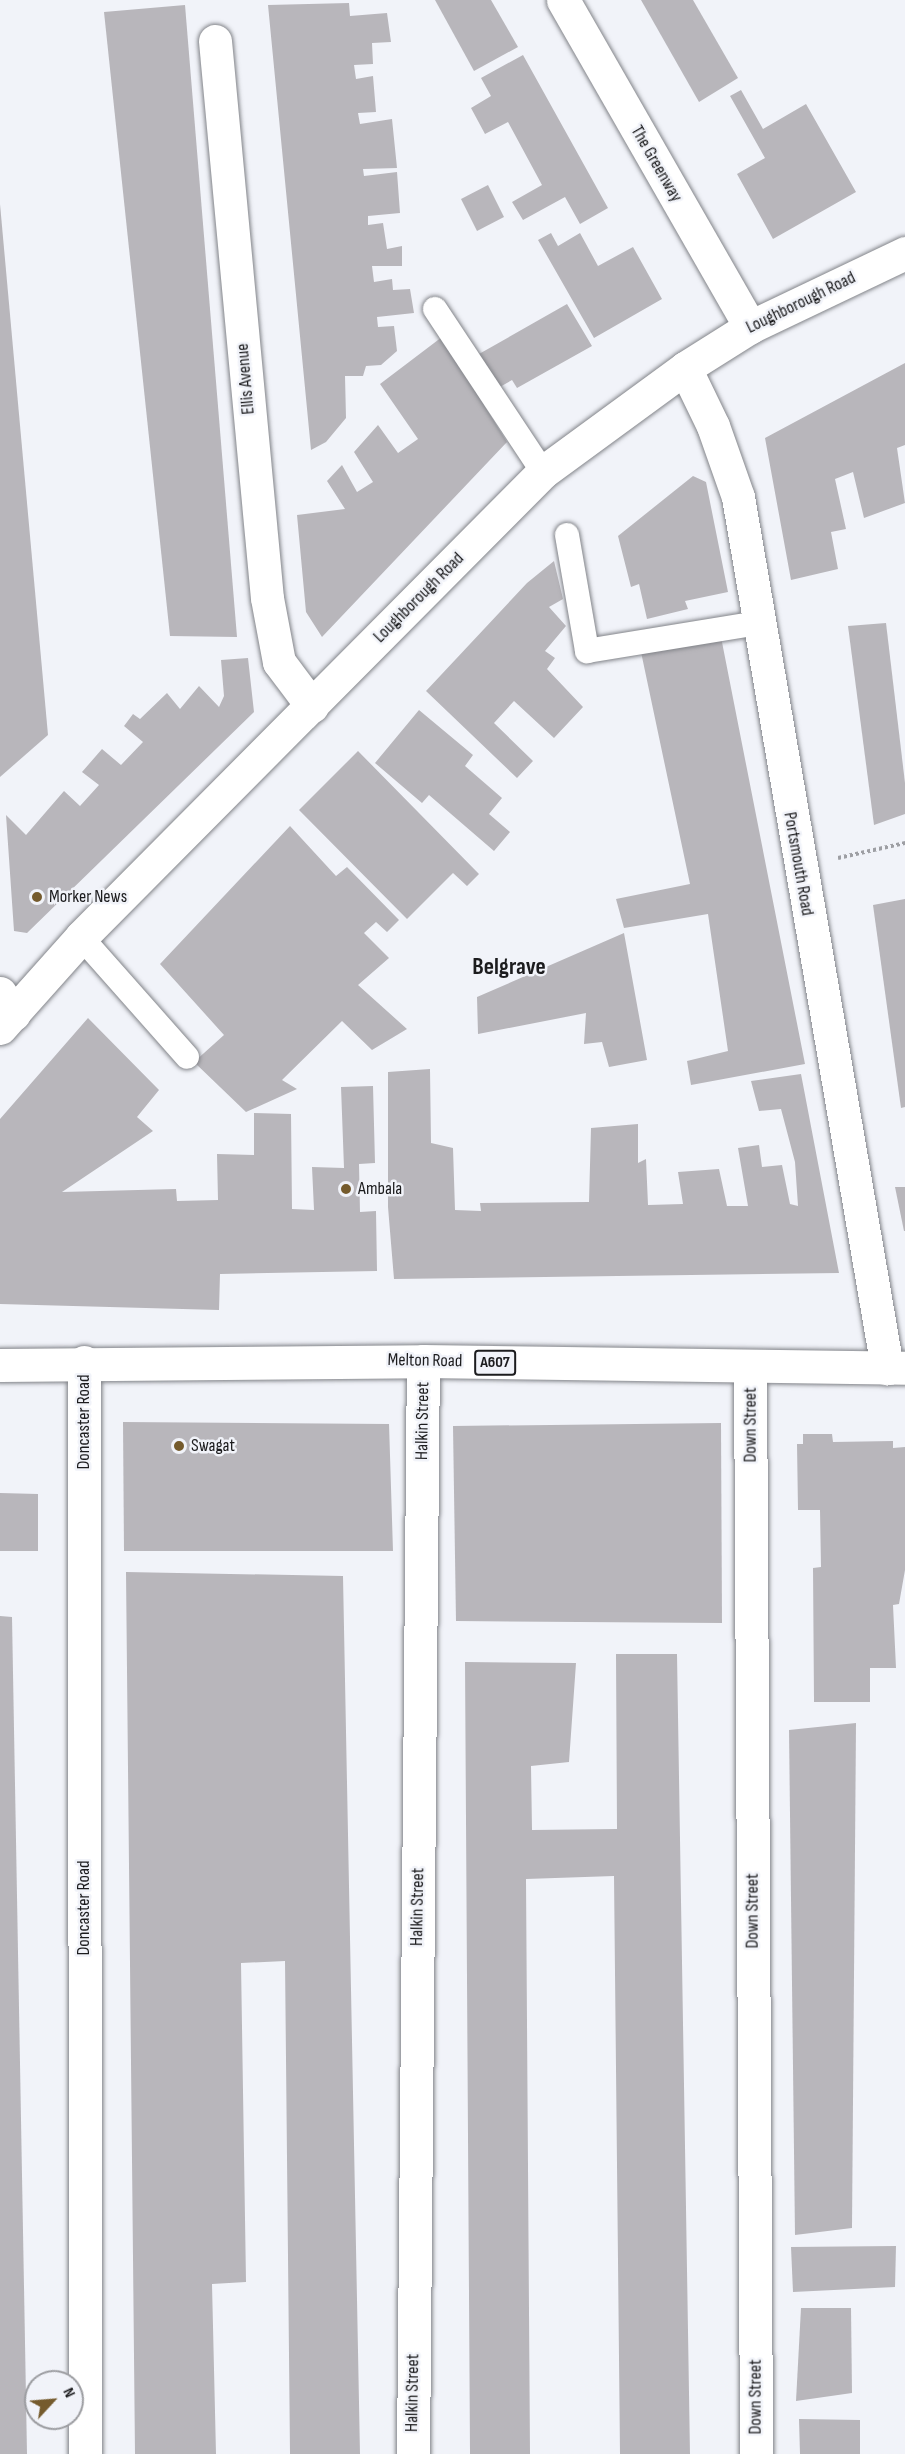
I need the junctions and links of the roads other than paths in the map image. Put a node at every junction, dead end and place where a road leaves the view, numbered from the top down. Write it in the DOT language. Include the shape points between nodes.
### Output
graph roads {
  1 [pos="562,0"];
  2 [pos="215,41"];
  3 [pos="905,253"];
  4 [pos="435,309"];
  5 [pos="750,327"];
  6 [pos="685,368"];
  7 [pos="543,472"];
  8 [pos="567,536"];
  9 [pos="758,623"];
  10 [pos="312,705"];
  11 [pos="81,937"];
  12 [pos="5,1012"];
  13 [pos="187,1057"];
  14 [pos="6,1361"];
  15 [pos="423,1361"];
  16 [pos="84,1362"];
  17 [pos="750,1368"];
  18 [pos="896,1368"];
  19 [pos="85,2454"];
  20 [pos="413,2454"];
  21 [pos="756,2454"];
  1 -- 5 [label="street, The Greenway"];
  2 -- 10 [label="street, Ellis Avenue" via="267,598 279,662"];
  3 -- 5 [label="street, Loughborough Road"];
  4 -- 7 [label="lane"];
  5 -- 6 [label="street, Loughborough Road"];
  6 -- 7 [label="street, Loughborough Road"];
  6 -- 9 [label="street, Portsmouth Road" via="713,426 738,497"];
  7 -- 10 [label="street, Loughborough Road"];
  8 -- 9 [label="lane" via="587,651"];
  9 -- 18 [label="street, Portsmouth Road" via="798,866"];
  10 -- 11 [label="street, Loughborough Road"];
  11 -- 12 [label="street, Loughborough Road"];
  11 -- 13 [label="lane"];
  14 -- 16 [label="street, Melton Road / A607"];
  15 -- 16 [label="street, Melton Road / A607"];
  15 -- 17 [label="street, Melton Road / A607"];
  15 -- 20 [label="street, Halkin Street"];
  16 -- 19 [label="street, Doncaster Road"];
  17 -- 18 [label="street, Melton Road / A607"];
  17 -- 21 [label="street, Down Street"];
}
